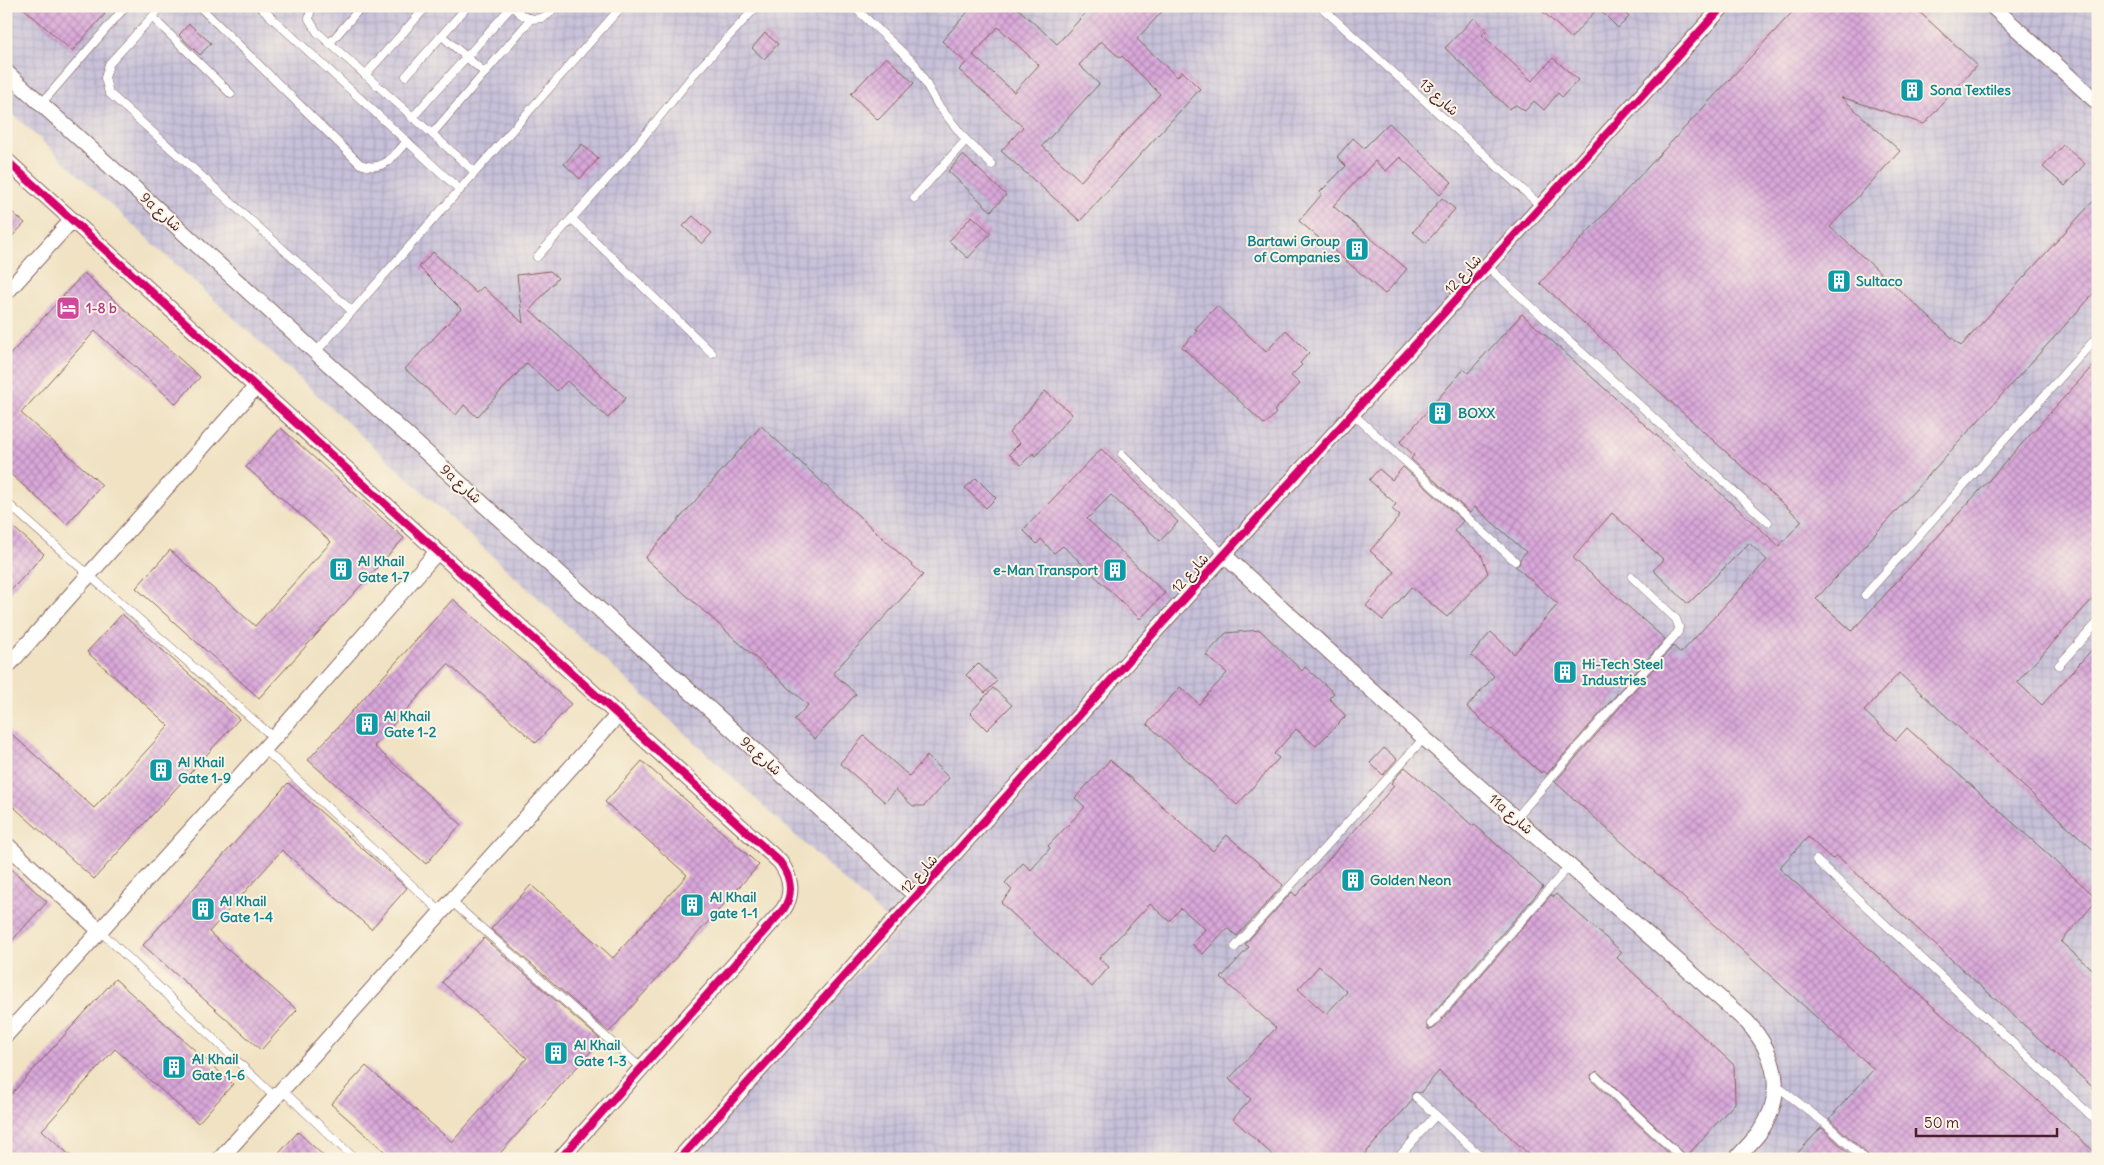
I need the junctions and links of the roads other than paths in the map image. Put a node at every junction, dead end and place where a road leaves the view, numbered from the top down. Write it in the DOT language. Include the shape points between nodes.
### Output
graph roads {
  1 [pos="126,6"];
  2 [pos="162,6"];
  3 [pos="199,6"];
  4 [pos="259,6"];
  5 [pos="310,6"];
  6 [pos="362,6"];
  7 [pos="427,6"];
  8 [pos="512,6"];
  9 [pos="555,6"];
  10 [pos="622,6"];
  11 [pos="757,6"];
  12 [pos="853,6"];
  13 [pos="1320,6"];
  14 [pos="1722,6"];
  15 [pos="1992,6"];
  16 [pos="465,10"];
  17 [pos="152,17"];
  18 [pos="531,19"];
  19 [pos="442,36"];
  20 [pos="330,43"];
  21 [pos="467,57"];
  22 [pos="485,73"];
  23 [pos="365,75"];
  24 [pos="406,76"];
  25 [pos="10,82"];
  26 [pos="231,94"];
  27 [pos="42,103"];
  28 [pos="2098,103"];
  29 [pos="412,118"];
  30 [pos="432,134"];
  31 [pos="966,140"];
  32 [pos="406,141"];
  33 [pos="6,160"];
  34 [pos="992,165"];
  35 [pos="475,172"];
  36 [pos="460,190"];
  37 [pos="914,198"];
  38 [pos="1542,206"];
  39 [pos="572,219"];
  40 [pos="72,220"];
  41 [pos="537,257"];
  42 [pos="1487,266"];
  43 [pos="6,293"];
  44 [pos="352,311"];
  45 [pos="2098,336"];
  46 [pos="316,352"];
  47 [pos="712,352"];
  48 [pos="255,388"];
  49 [pos="1353,414"];
  50 [pos="1122,454"];
  51 [pos="6,502"];
  52 [pos="1768,522"];
  53 [pos="437,552"];
  54 [pos="1224,555"];
  55 [pos="1514,561"];
  56 [pos="89,575"];
  57 [pos="1632,577"];
  58 [pos="1864,595"];
  59 [pos="2098,622"];
  60 [pos="2059,665"];
  61 [pos="6,668"];
  62 [pos="617,716"];
  63 [pos="1424,738"];
  64 [pos="269,743"];
  65 [pos="1516,818"];
  66 [pos="6,844"];
  67 [pos="1816,860"];
  68 [pos="1570,865"];
  69 [pos="916,896"];
  70 [pos="447,908"];
  71 [pos="100,930"];
  72 [pos="1235,947"];
  73 [pos="1431,1024"];
  74 [pos="6,1035"];
  75 [pos="641,1068"];
  76 [pos="1596,1078"];
  77 [pos="1777,1086"];
  78 [pos="278,1093"];
  79 [pos="1416,1097"];
  80 [pos="1436,1115"];
  81 [pos="2098,1122"];
  82 [pos="220,1159"];
  83 [pos="355,1159"];
  84 [pos="560,1159"];
  85 [pos="679,1159"];
  86 [pos="1396,1159"];
  87 [pos="1484,1159"];
  88 [pos="1683,1159"];
  89 [pos="1736,1159"];
  90 [pos="1864,1159"];
  1 -- 27 [label="lane"];
  2 -- 17 [label="lane"];
  3 -- 32 [label="lane" via="360,164 374,168 386,164"];
  4 -- 32 [label="lane"];
  5 -- 20 [label="lane" via="312,26"];
  6 -- 20 [label="lane"];
  7 -- 23 [label="lane"];
  8 -- 18 [label="lane"];
  8 -- 21 [label="lane"];
  9 -- 18 [label="lane" via="547,15"];
  10 -- 35 [label="lane"];
  11 -- 39 [label="lane" via="694,74"];
  12 -- 31 [label="lane" via="915,64 933,98"];
  13 -- 38 [label="lane, شارع 13"];
  14 -- 38 [label="street, شارع 12"];
  15 -- 28 [label="street"];
  16 -- 19 [label="lane"];
  17 -- 26 [label="lane"];
  17 -- 44 [label="lane" via="109,64 105,78 109,93"];
  18 -- 22 [label="lane"];
  19 -- 21 [label="lane"];
  19 -- 24 [label="lane"];
  20 -- 23 [label="lane"];
  21 -- 22 [label="lane"];
  21 -- 29 [label="lane"];
  22 -- 30 [label="lane"];
  23 -- 29 [label="lane"];
  25 -- 27 [label="street, 9a شارع"];
  27 -- 46 [label="street, 9a شارع"];
  29 -- 30 [label="lane"];
  30 -- 35 [label="lane"];
  31 -- 34 [label="lane"];
  31 -- 37 [label="lane"];
  32 -- 36 [label="lane"];
  33 -- 40 [label="street"];
  35 -- 36 [label="lane"];
  36 -- 44 [label="lane"];
  38 -- 42 [label="street, شارع 12"];
  39 -- 41 [label="lane"];
  39 -- 47 [label="lane"];
  40 -- 43 [label="street"];
  40 -- 48 [label="street"];
  42 -- 49 [label="street, شارع 12"];
  42 -- 52 [label="lane"];
  44 -- 46 [label="lane"];
  45 -- 58 [label="lane"];
  46 -- 69 [label="street, 9a شارع"];
  48 -- 53 [label="street"];
  48 -- 56 [label="street"];
  49 -- 54 [label="street, شارع 12"];
  49 -- 55 [label="lane"];
  50 -- 54 [label="lane"];
  51 -- 56 [label="lane"];
  53 -- 62 [label="street"];
  53 -- 64 [label="street"];
  54 -- 63 [label="street, 11a شارع"];
  54 -- 69 [label="street, شارع 12"];
  56 -- 61 [label="street"];
  56 -- 64 [label="lane"];
  57 -- 65 [label="lane" via="1676,619 1678,632"];
  59 -- 60 [label="lane"];
  62 -- 70 [label="street"];
  62 -- 75 [label="street" via="780,862 790,885 788,903 783,910"];
  63 -- 65 [label="street, 11a شارع"];
  63 -- 72 [label="lane"];
  64 -- 70 [label="lane"];
  64 -- 71 [label="street"];
  65 -- 68 [label="street, 11a شارع"];
  66 -- 71 [label="street"];
  67 -- 81 [label="lane"];
  68 -- 73 [label="lane"];
  68 -- 77 [label="street, 11a شارع" via="1747,1022 1761,1038 1771,1058"];
  69 -- 85 [label="street, شارع 12"];
  70 -- 75 [label="lane"];
  70 -- 78 [label="street"];
  71 -- 74 [label="street"];
  71 -- 78 [label="lane"];
  75 -- 84 [label="street"];
  76 -- 88 [label="lane"];
  77 -- 89 [label="street" via="1766,1122"];
  77 -- 90 [label="lane"];
  78 -- 82 [label="street"];
  78 -- 83 [label="lane"];
  79 -- 80 [label="lane"];
  80 -- 86 [label="lane"];
  80 -- 87 [label="lane"];
}
